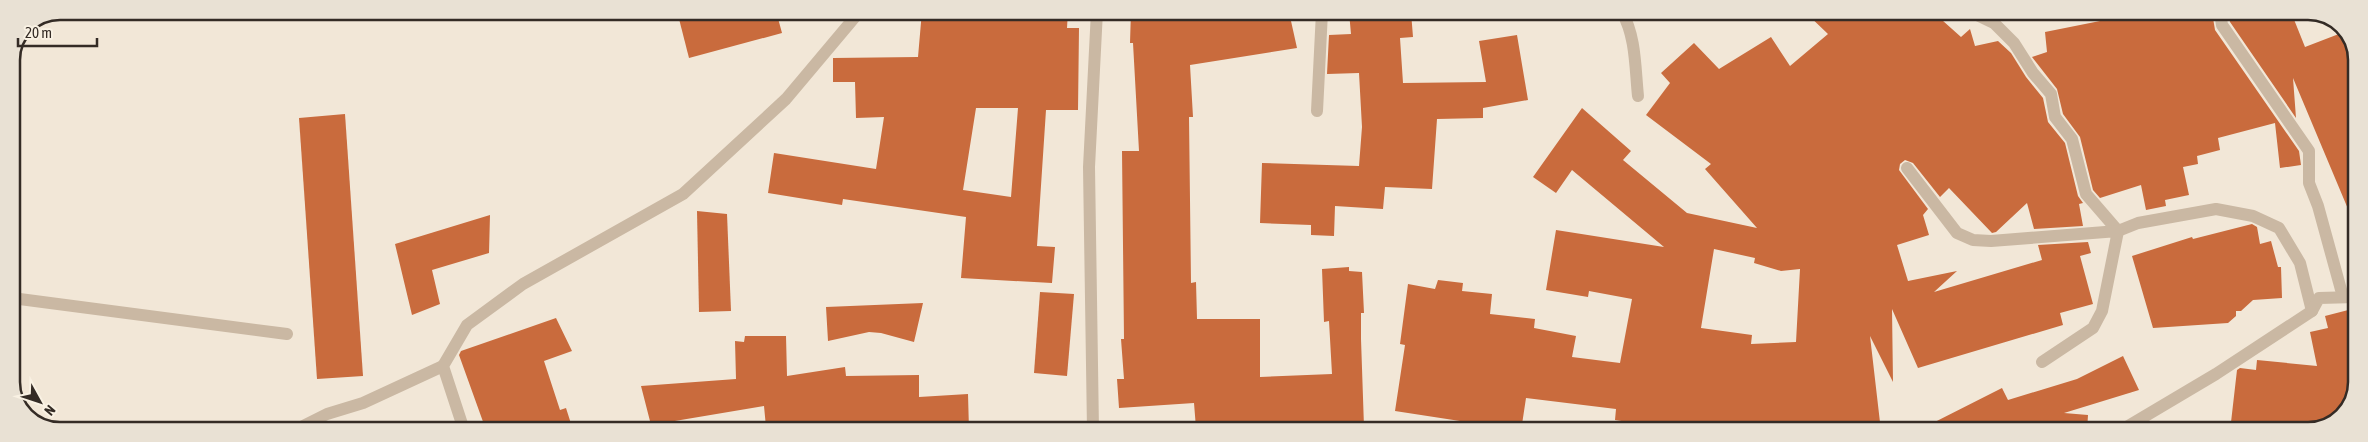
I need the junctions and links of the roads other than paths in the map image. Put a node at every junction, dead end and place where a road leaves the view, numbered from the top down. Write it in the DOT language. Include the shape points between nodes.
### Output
graph roads {
  1 [pos="852,20"];
  2 [pos="1097,20"];
  3 [pos="1322,20"];
  4 [pos="1627,20"];
  5 [pos="1988,20"];
  6 [pos="2221,20"];
  7 [pos="1638,96"];
  8 [pos="1317,111"];
  9 [pos="1908,168"];
  10 [pos="2118,231"];
  11 [pos="2348,291"];
  12 [pos="2348,297"];
  13 [pos="20,299"];
  14 [pos="2312,311"];
  15 [pos="287,334"];
  16 [pos="2042,362"];
  17 [pos="443,366"];
  18 [pos="311,422"];
  19 [pos="461,422"];
  20 [pos="1093,422"];
  21 [pos="2135,422"];
  1 -- 17 [label="street" via="786,99 683,194 523,284 467,325"];
  2 -- 20 [label="street" via="1090,168"];
  3 -- 8 [label="street"];
  4 -- 7 [label="street" via="1632,35"];
  5 -- 10 [label="street" via="2014,43 2032,73 2051,94 2055,117 2072,140 2086,194"];
  6 -- 11 [label="street" via="2309,151 2308,183"];
  9 -- 10 [label="street" via="1957,233 1973,240"];
  10 -- 14 [label="street" via="2138,222 2216,209 2253,216 2279,228 2300,263"];
  10 -- 16 [label="street" via="2102,310 2093,328"];
  12 -- 14 [label="street" via="2319,298"];
  13 -- 15 [label="street"];
  14 -- 21 [label="street"];
  17 -- 18 [label="street" via="363,403"];
  17 -- 19 [label="street"];
}
